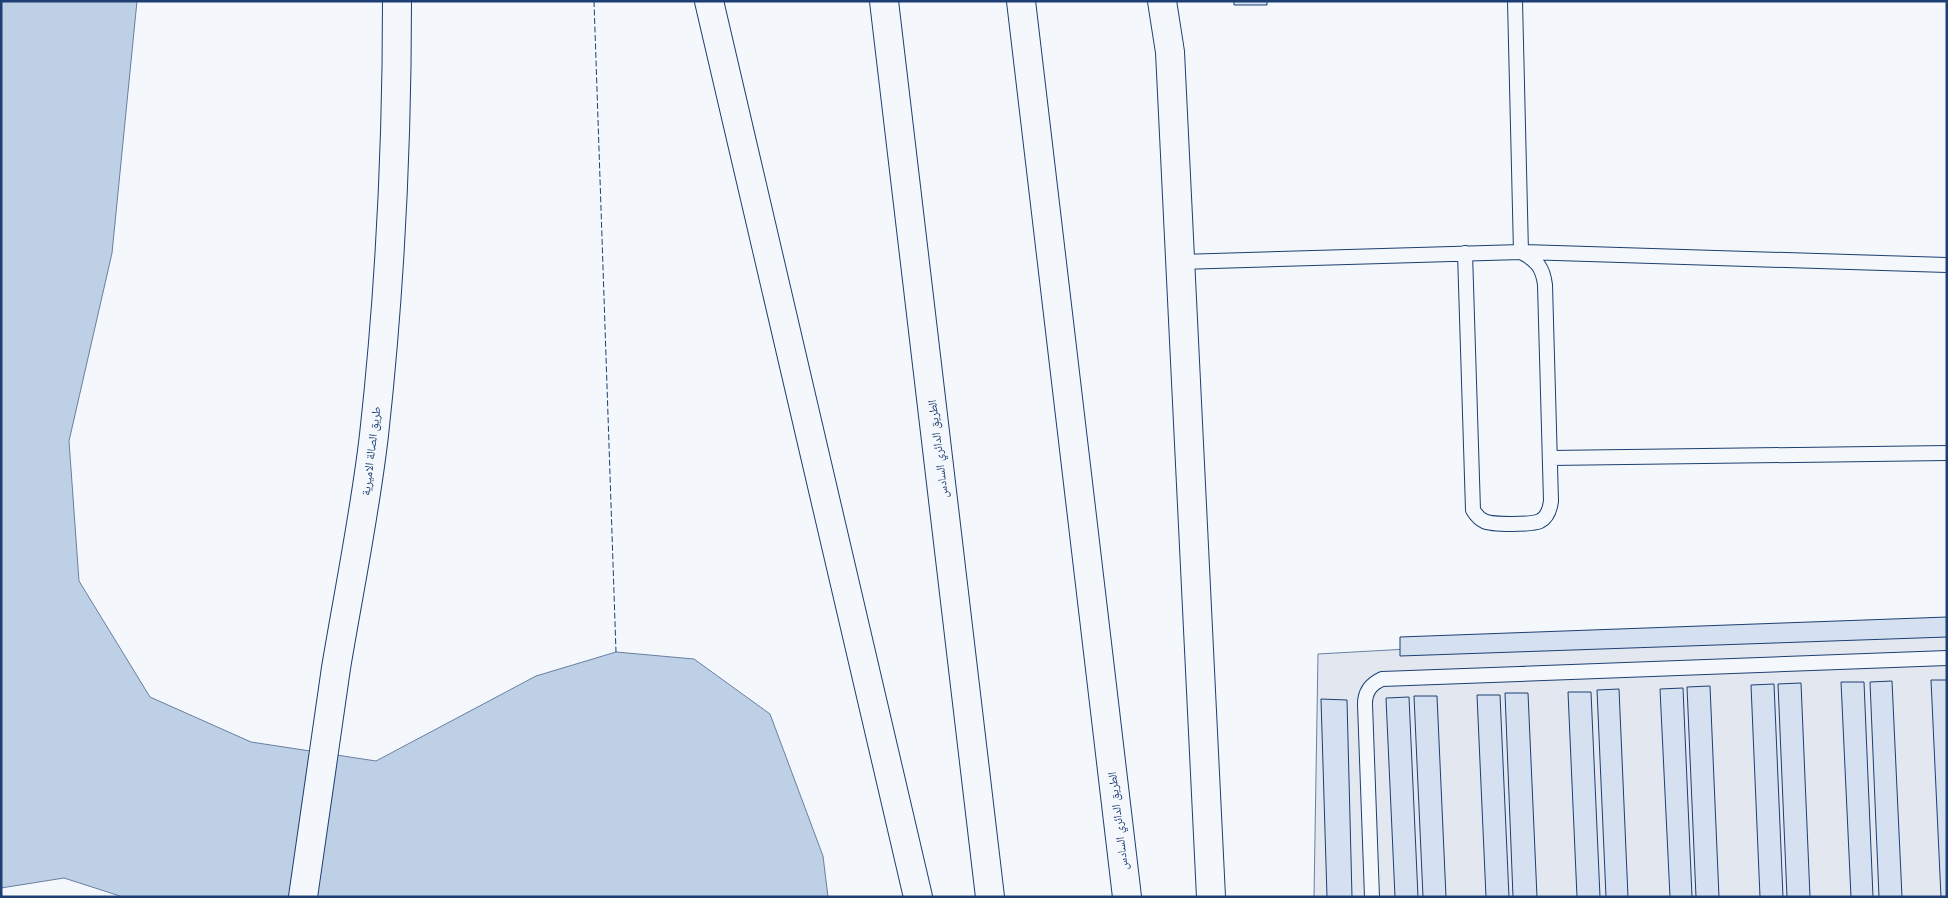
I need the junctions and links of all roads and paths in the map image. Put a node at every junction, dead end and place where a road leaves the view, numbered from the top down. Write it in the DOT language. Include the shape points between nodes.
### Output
graph roads {
  1 [pos="397,1"];
  2 [pos="709,1"];
  3 [pos="884,1"];
  4 [pos="1021,1"];
  5 [pos="1162,1"];
  6 [pos="1169,1"];
  7 [pos="1515,1"];
  8 [pos="1170,52"];
  9 [pos="1521,252"];
  10 [pos="1465,253"];
  11 [pos="1180,262"];
  12 [pos="1947,265"];
  13 [pos="1947,453"];
  14 [pos="1550,458"];
  15 [pos="1947,658"];
  16 [pos="303,897"];
  17 [pos="918,897"];
  18 [pos="990,897"];
  19 [pos="1127,897"];
  20 [pos="1211,897"];
  21 [pos="1372,897"];
  1 -- 16 [label="main road, طريق الصالة الاميرية" via="394,197 386,322 357,553"];
  2 -- 17 [label="main road"];
  3 -- 18 [label="main road, الطريق الدائري السادس"];
  4 -- 19 [label="main road, الطريق الدائري السادس"];
  5 -- 8 [label="main road"];
  6 -- 8 [label="main road"];
  7 -- 9 [label="lane"];
  8 -- 11 [label="main road"];
  9 -- 10 [label="lane"];
  9 -- 12 [label="lane"];
  9 -- 14 [label="lane" via="1538,264 1544,274"];
  10 -- 11 [label="lane"];
  10 -- 14 [label="lane" via="1472,504 1476,516 1490,523 1540,521 1550,509"];
  11 -- 20 [label="main road"];
  13 -- 14 [label="lane"];
  15 -- 21 [label="lane" via="1382,679 1374,682 1365,704"];
}
